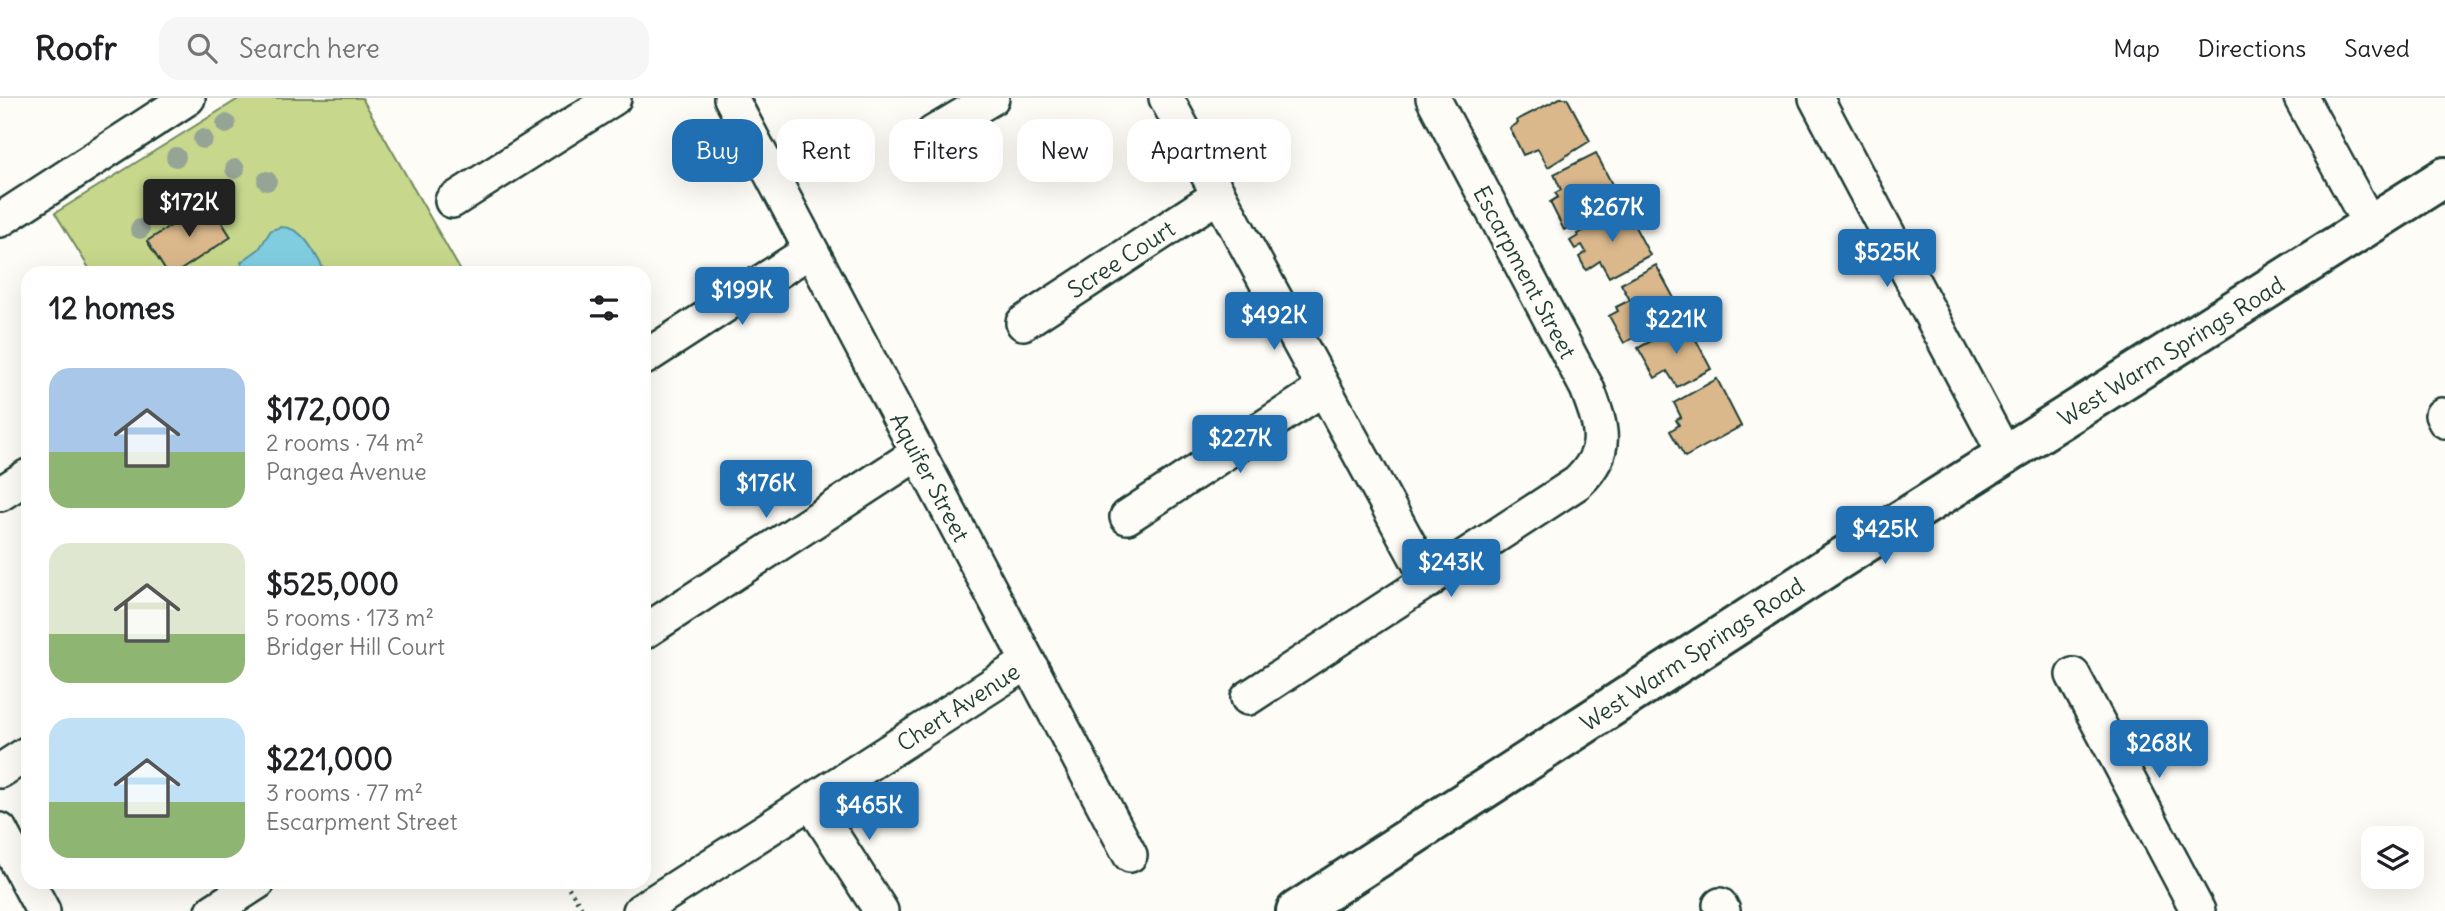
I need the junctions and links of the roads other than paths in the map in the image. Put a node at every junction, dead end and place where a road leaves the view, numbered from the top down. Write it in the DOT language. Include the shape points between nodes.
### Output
graph roads {
  1 [pos="188,98"];
  2 [pos="614,98"];
  3 [pos="731,98"];
  4 [pos="992,98"];
  5 [pos="1166,98"];
  6 [pos="1433,98"];
  7 [pos="1816,98"];
  8 [pos="2301,98"];
  9 [pos="958,119"];
  10 [pos="2445,177"];
  11 [pos="1219,195"];
  12 [pos="452,201"];
  13 [pos="0,220"];
  14 [pos="2370,225"];
  15 [pos="811,250"];
  16 [pos="1023,323"];
  17 [pos="651,353"];
  18 [pos="1324,388"];
  19 [pos="918,453"];
  20 [pos="2005,455"];
  21 [pos="21,480"];
  22 [pos="0,494"];
  23 [pos="1127,517"];
  24 [pos="1429,581"];
  25 [pos="651,627"];
  26 [pos="1028,662"];
  27 [pos="2073,675"];
  28 [pos="1248,698"];
  29 [pos="21,758"];
  30 [pos="0,771"];
  31 [pos="811,802"];
  32 [pos="0,830"];
  33 [pos="1130,855"];
  34 [pos="21,870"];
  35 [pos="31,889"];
  36 [pos="247,889"];
  37 [pos="43,911"];
  38 [pos="213,911"];
  39 [pos="640,911"];
  40 [pos="881,911"];
  41 [pos="1296,911"];
  42 [pos="2198,911"];
  1 -- 13 [label="street"];
  2 -- 12 [label="street"];
  3 -- 15 [label="street, Aquifer Street"];
  4 -- 9 [label="street"];
  5 -- 11 [label="street"];
  6 -- 24 [label="street, Escarpment Street" via="1587,388 1597,414 1601,451 1577,483"];
  7 -- 20 [label="street"];
  8 -- 14 [label="street"];
  10 -- 14 [label="main road, West Warm Springs Road"];
  11 -- 16 [label="street, Scree Court"];
  11 -- 18 [label="street"];
  14 -- 20 [label="main road, West Warm Springs Road"];
  15 -- 17 [label="street"];
  15 -- 19 [label="street, Aquifer Street"];
  18 -- 23 [label="street"];
  18 -- 24 [label="street"];
  19 -- 25 [label="street"];
  19 -- 26 [label="street, Aquifer Street"];
  20 -- 41 [label="main road, West Warm Springs Road"];
  21 -- 22 [label="street"];
  24 -- 28 [label="street"];
  26 -- 31 [label="street, Chert Avenue"];
  26 -- 33 [label="street, Aquifer Street"];
  27 -- 42 [label="street"];
  29 -- 30 [label="street"];
  31 -- 39 [label="street, Chert Avenue"];
  31 -- 40 [label="street"];
  32 -- 34 [label="street"];
  35 -- 37 [label="street"];
  36 -- 38 [label="street"];
}
